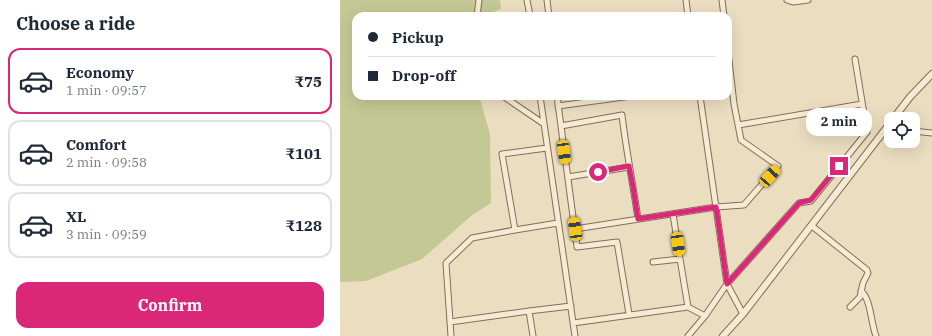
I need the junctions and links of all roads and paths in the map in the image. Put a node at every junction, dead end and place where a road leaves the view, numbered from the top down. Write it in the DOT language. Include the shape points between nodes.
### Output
graph roads {
  1 [pos="479,0"];
  2 [pos="527,0"];
  3 [pos="547,0"];
  4 [pos="686,0"];
  5 [pos="722,0"];
  6 [pos="787,0"];
  7 [pos="808,0"];
  8 [pos="478,12"];
  9 [pos="529,12"];
  10 [pos="548,12"];
  11 [pos="688,12"];
  12 [pos="724,12"];
  13 [pos="855,59"];
  14 [pos="932,74"];
  15 [pos="732,81"];
  16 [pos="510,100"];
  17 [pos="541,100"];
  18 [pos="558,100"];
  19 [pos="602,100"];
  20 [pos="701,100"];
  21 [pos="862,104"];
  22 [pos="558,106"];
  23 [pos="898,112"];
  24 [pos="544,124"];
  25 [pos="738,125"];
  26 [pos="561,126"];
  27 [pos="884,131"];
  28 [pos="920,132"];
  29 [pos="932,133"];
  30 [pos="547,148"];
  31 [pos="629,166"];
  32 [pos="568,177"];
  33 [pos="716,207"];
  34 [pos="674,214"];
  35 [pos="638,219"];
  36 [pos="558,223"];
  37 [pos="812,226"];
  38 [pos="575,229"];
  39 [pos="515,230"];
  40 [pos="680,259"];
  41 [pos="653,262"];
  42 [pos="727,284"];
  43 [pos="862,291"];
  44 [pos="571,306"];
  45 [pos="688,307"];
  46 [pos="850,307"];
  47 [pos="529,311"];
  48 [pos="629,314"];
  49 [pos="743,314"];
  50 [pos="706,316"];
  51 [pos="450,322"];
  52 [pos="573,323"];
  53 [pos="451,336"];
  54 [pos="533,336"];
  55 [pos="575,336"];
  56 [pos="688,336"];
  57 [pos="722,336"];
  58 [pos="876,336"];
  1 -- 8 [label="street"];
  2 -- 9 [label="street"];
  3 -- 10 [label="street"];
  4 -- 11 [label="street"];
  5 -- 12 [label="street"];
  6 -- 7 [label="street"];
  13 -- 21 [label="street"];
  14 -- 23 [label="street"];
  15 -- 25 [label="street"];
  16 -- 24 [label="street"];
  17 -- 24 [label="street"];
  18 -- 22 [label="street"];
  19 -- 22 [label="street"];
  20 -- 33 [label="street"];
  21 -- 25 [label="street"];
  21 -- 42 [label="street" via="867,132 811,200 799,203"];
  22 -- 26 [label="street"];
  24 -- 30 [label="street"];
  25 -- 33 [label="street" via="741,140 778,166 744,205"];
  26 -- 31 [label="street" via="622,115"];
  26 -- 32 [label="street"];
  27 -- 37 [label="street"];
  28 -- 29 [label="street"];
  30 -- 36 [label="street"];
  30 -- 39 [label="street" via="502,154"];
  31 -- 32 [label="street"];
  31 -- 35 [label="street"];
  32 -- 38 [label="street"];
  33 -- 34 [label="street"];
  33 -- 42 [label="street"];
  34 -- 35 [label="street"];
  34 -- 40 [label="street"];
  35 -- 38 [label="street"];
  36 -- 39 [label="street"];
  36 -- 44 [label="street"];
  37 -- 43 [label="street" via="867,270"];
  37 -- 49 [label="street"];
  38 -- 48 [label="street" via="578,247 617,242"];
  39 -- 51 [label="street" via="472,238 446,263"];
  40 -- 41 [label="street"];
  40 -- 45 [label="street"];
  42 -- 49 [label="street"];
  42 -- 50 [label="street"];
  43 -- 46 [label="street"];
  43 -- 58 [label="street" via="870,309"];
  44 -- 47 [label="street"];
  44 -- 52 [label="street"];
  45 -- 48 [label="street"];
  45 -- 50 [label="street"];
  47 -- 51 [label="street"];
  47 -- 54 [label="street"];
  48 -- 52 [label="street"];
  49 -- 57 [label="street"];
  50 -- 56 [label="street"];
  51 -- 53 [label="street"];
  52 -- 55 [label="street"];
}
